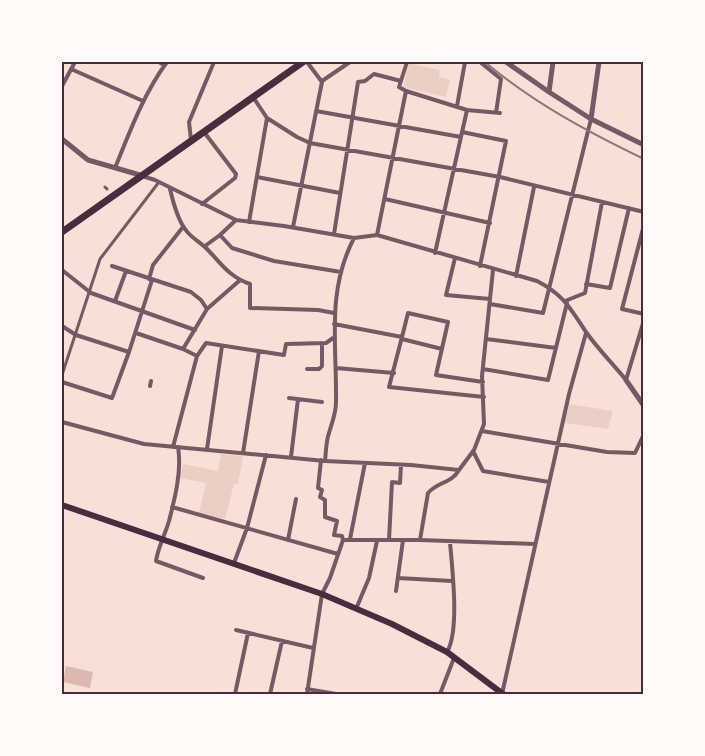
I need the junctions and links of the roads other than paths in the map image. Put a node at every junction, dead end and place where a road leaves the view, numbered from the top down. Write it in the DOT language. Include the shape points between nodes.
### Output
graph roads {
  1 [pos="75,62"];
  2 [pos="159,62"];
  3 [pos="214,62"];
  4 [pos="305,62"];
  5 [pos="350,62"];
  6 [pos="407,62"];
  7 [pos="465,62"];
  8 [pos="480,62"];
  9 [pos="506,62"];
  10 [pos="553,62"];
  11 [pos="599,62"];
  12 [pos="166,63"];
  13 [pos="71,69"];
  14 [pos="322,81"];
  15 [pos="401,81"];
  16 [pos="62,86"];
  17 [pos="406,90"];
  18 [pos="549,92"];
  19 [pos="253,97"];
  20 [pos="143,101"];
  21 [pos="457,106"];
  22 [pos="467,110"];
  23 [pos="316,111"];
  24 [pos="352,117"];
  25 [pos="267,118"];
  26 [pos="591,119"];
  27 [pos="400,126"];
  28 [pos="203,132"];
  29 [pos="461,134"];
  30 [pos="62,140"];
  31 [pos="191,140"];
  32 [pos="310,143"];
  33 [pos="644,145"];
  34 [pos="346,150"];
  35 [pos="393,158"];
  36 [pos="116,168"];
  37 [pos="454,168"];
  38 [pos="140,175"];
  39 [pos="257,177"];
  40 [pos="500,177"];
  41 [pos="159,182"];
  42 [pos="302,186"];
  43 [pos="534,187"];
  44 [pos="170,188"];
  45 [pos="340,193"];
  46 [pos="571,194"];
  47 [pos="385,199"];
  48 [pos="602,202"];
  49 [pos="202,204"];
  50 [pos="629,208"];
  51 [pos="445,212"];
  52 [pos="644,212"];
  53 [pos="236,220"];
  54 [pos="249,222"];
  55 [pos="490,223"];
  56 [pos="644,225"];
  57 [pos="183,227"];
  58 [pos="293,228"];
  59 [pos="62,232"];
  60 [pos="334,234"];
  61 [pos="220,236"];
  62 [pos="377,236"];
  63 [pos="354,238"];
  64 [pos="205,246"];
  65 [pos="435,253"];
  66 [pos="455,258"];
  67 [pos="112,266"];
  68 [pos="480,266"];
  69 [pos="62,270"];
  70 [pos="494,270"];
  71 [pos="126,271"];
  72 [pos="341,272"];
  73 [pos="516,276"];
  74 [pos="151,279"];
  75 [pos="239,281"];
  76 [pos="586,284"];
  77 [pos="548,287"];
  78 [pos="89,291"];
  79 [pos="115,301"];
  80 [pos="490,302"];
  81 [pos="566,302"];
  82 [pos="207,309"];
  83 [pos="141,312"];
  84 [pos="334,313"];
  85 [pos="644,314"];
  86 [pos="644,320"];
  87 [pos="334,324"];
  88 [pos="62,326"];
  89 [pos="195,330"];
  90 [pos="587,332"];
  91 [pos="136,333"];
  92 [pos="75,335"];
  93 [pos="333,338"];
  94 [pos="402,338"];
  95 [pos="486,339"];
  96 [pos="322,343"];
  97 [pos="222,346"];
  98 [pos="556,348"];
  99 [pos="183,349"];
  100 [pos="442,349"];
  101 [pos="129,351"];
  102 [pos="259,351"];
  103 [pos="197,356"];
  104 [pos="336,368"];
  105 [pos="307,369"];
  106 [pos="483,369"];
  107 [pos="394,373"];
  108 [pos="62,375"];
  109 [pos="626,380"];
  110 [pos="62,382"];
  111 [pos="483,382"];
  112 [pos="316,394"];
  113 [pos="484,397"];
  114 [pos="289,398"];
  115 [pos="298,399"];
  116 [pos="315,401"];
  117 [pos="322,402"];
  118 [pos="644,406"];
  119 [pos="62,422"];
  120 [pos="482,431"];
  121 [pos="644,434"];
  122 [pos="558,443"];
  123 [pos="176,447"];
  124 [pos="207,449"];
  125 [pos="473,451"];
  126 [pos="243,453"];
  127 [pos="266,455"];
  128 [pos="291,457"];
  129 [pos="323,460"];
  130 [pos="365,463"];
  131 [pos="401,465"];
  132 [pos="459,470"];
  133 [pos="549,482"];
  134 [pos="296,499"];
  135 [pos="62,505"];
  136 [pos="172,507"];
  137 [pos="247,528"];
  138 [pos="163,538"];
  139 [pos="350,539"];
  140 [pos="288,540"];
  141 [pos="343,540"];
  142 [pos="389,540"];
  143 [pos="404,540"];
  144 [pos="420,540"];
  145 [pos="377,541"];
  146 [pos="450,542"];
  147 [pos="534,544"];
  148 [pos="338,554"];
  149 [pos="234,564"];
  150 [pos="204,578"];
  151 [pos="398,578"];
  152 [pos="452,580"];
  153 [pos="396,591"];
  154 [pos="322,594"];
  155 [pos="356,609"];
  156 [pos="236,630"];
  157 [pos="248,633"];
  158 [pos="282,641"];
  159 [pos="313,648"];
  160 [pos="447,652"];
  161 [pos="454,657"];
  162 [pos="307,692"];
  163 [pos="235,694"];
  164 [pos="270,694"];
  165 [pos="336,694"];
  166 [pos="440,694"];
  167 [pos="502,694"];
  1 -- 13 [label="street"];
  2 -- 12 [label="street"];
  3 -- 31 [label="street" via="189,122"];
  4 -- 14 [label="street"];
  4 -- 19 [label="highway"];
  5 -- 14 [label="street"];
  6 -- 15 [label="street"];
  7 -- 21 [label="street"];
  8 -- 22 [label="street" via="501,79 498,113"];
  9 -- 18 [label="street"];
  10 -- 18 [label="street"];
  11 -- 26 [label="street"];
  12 -- 20 [label="street"];
  13 -- 16 [label="street"];
  13 -- 20 [label="street"];
  14 -- 23 [label="street"];
  15 -- 17 [label="street" via="399,87"];
  15 -- 24 [label="street" via="374,74 358,81"];
  17 -- 21 [label="street"];
  17 -- 27 [label="street"];
  18 -- 26 [label="street"];
  19 -- 25 [label="street"];
  19 -- 28 [label="highway"];
  20 -- 36 [label="street"];
  21 -- 22 [label="street"];
  22 -- 29 [label="street"];
  23 -- 24 [label="street"];
  23 -- 32 [label="street"];
  24 -- 27 [label="street"];
  24 -- 34 [label="street"];
  25 -- 32 [label="street"];
  25 -- 39 [label="street"];
  26 -- 33 [label="street"];
  26 -- 46 [label="street"];
  27 -- 29 [label="street"];
  27 -- 35 [label="street"];
  28 -- 31 [label="highway"];
  28 -- 49 [label="street" via="236,174"];
  29 -- 37 [label="street"];
  29 -- 40 [label="street" via="506,141"];
  30 -- 36 [label="street" via="88,160"];
  31 -- 38 [label="highway"];
  32 -- 34 [label="street"];
  32 -- 42 [label="street"];
  34 -- 35 [label="street"];
  34 -- 45 [label="street"];
  35 -- 37 [label="street"];
  35 -- 47 [label="street"];
  36 -- 38 [label="street"];
  37 -- 40 [label="street"];
  37 -- 51 [label="street"];
  38 -- 41 [label="street"];
  38 -- 59 [label="highway"];
  39 -- 42 [label="street"];
  39 -- 54 [label="street"];
  40 -- 43 [label="street"];
  40 -- 55 [label="street"];
  41 -- 44 [label="street"];
  41 -- 78 [label="street" via="99,259"];
  42 -- 45 [label="street"];
  42 -- 58 [label="street"];
  43 -- 46 [label="street"];
  43 -- 73 [label="street"];
  44 -- 49 [label="street"];
  44 -- 57 [label="street"];
  45 -- 60 [label="street"];
  46 -- 48 [label="street"];
  46 -- 77 [label="street"];
  47 -- 51 [label="street"];
  47 -- 62 [label="street"];
  48 -- 50 [label="street"];
  48 -- 76 [label="street"];
  49 -- 53 [label="street"];
  50 -- 52 [label="street"];
  50 -- 76 [label="street" via="610,288"];
  51 -- 55 [label="street"];
  51 -- 65 [label="street"];
  53 -- 54 [label="street"];
  53 -- 61 [label="street"];
  54 -- 58 [label="street"];
  55 -- 68 [label="street"];
  56 -- 85 [label="street" via="622,309"];
  57 -- 64 [label="street" via="193,240"];
  57 -- 74 [label="street" via="153,265"];
  58 -- 60 [label="street"];
  60 -- 63 [label="street"];
  61 -- 64 [label="street"];
  61 -- 72 [label="street" via="232,248 274,261"];
  62 -- 63 [label="street"];
  62 -- 65 [label="street"];
  63 -- 72 [label="street"];
  64 -- 75 [label="street"];
  65 -- 66 [label="street"];
  66 -- 68 [label="street"];
  66 -- 80 [label="street" via="446,295"];
  67 -- 71 [label="street"];
  68 -- 70 [label="street"];
  69 -- 78 [label="street"];
  70 -- 73 [label="street"];
  70 -- 80 [label="street"];
  71 -- 74 [label="street"];
  71 -- 79 [label="street"];
  72 -- 84 [label="street"];
  73 -- 77 [label="street"];
  74 -- 82 [label="street" via="191,292"];
  74 -- 83 [label="street"];
  75 -- 82 [label="street"];
  75 -- 84 [label="street" via="250,284 250,308"];
  76 -- 81 [label="street" via="585,293"];
  77 -- 80 [label="street" via="543,313"];
  77 -- 81 [label="street"];
  78 -- 79 [label="street"];
  78 -- 92 [label="street"];
  79 -- 83 [label="street"];
  80 -- 95 [label="street"];
  81 -- 90 [label="street"];
  81 -- 98 [label="street"];
  82 -- 89 [label="street"];
  83 -- 89 [label="street"];
  83 -- 91 [label="street"];
  84 -- 87 [label="street"];
  86 -- 109 [label="street"];
  87 -- 93 [label="street"];
  87 -- 94 [label="street"];
  88 -- 92 [label="street"];
  89 -- 99 [label="street"];
  90 -- 109 [label="street"];
  90 -- 122 [label="street"];
  91 -- 99 [label="street"];
  91 -- 101 [label="street"];
  92 -- 101 [label="street"];
  92 -- 108 [label="street"];
  93 -- 96 [label="street"];
  93 -- 104 [label="street"];
  94 -- 100 [label="street"];
  94 -- 100 [label="street" via="408,313 448,322"];
  94 -- 107 [label="street"];
  95 -- 98 [label="street"];
  95 -- 106 [label="street"];
  96 -- 102 [label="street" via="286,344 284,355"];
  96 -- 105 [label="street" via="322,366"];
  97 -- 102 [label="street"];
  97 -- 103 [label="street" via="206,343"];
  97 -- 124 [label="street"];
  98 -- 106 [label="street" via="548,380"];
  99 -- 103 [label="street"];
  100 -- 111 [label="street" via="436,375"];
  101 -- 110 [label="street" via="112,398"];
  102 -- 126 [label="street"];
  103 -- 123 [label="street"];
  104 -- 107 [label="street"];
  104 -- 129 [label="street" via="335,411"];
  106 -- 111 [label="street"];
  107 -- 113 [label="street" via="389,387"];
  109 -- 118 [label="street"];
  111 -- 113 [label="street"];
  112 -- 116 [label="street"];
  113 -- 120 [label="street"];
  114 -- 115 [label="street"];
  115 -- 116 [label="street"];
  115 -- 128 [label="street"];
  116 -- 117 [label="street"];
  119 -- 123 [label="street" via="144,444"];
  120 -- 122 [label="street"];
  120 -- 125 [label="street"];
  121 -- 122 [label="street" via="635,453"];
  122 -- 133 [label="street"];
  123 -- 124 [label="street"];
  123 -- 136 [label="street" via="180,462"];
  124 -- 126 [label="street"];
  125 -- 132 [label="street"];
  125 -- 133 [label="street" via="483,471"];
  126 -- 127 [label="street"];
  127 -- 128 [label="street"];
  127 -- 137 [label="street"];
  128 -- 129 [label="street"];
  129 -- 130 [label="street"];
  129 -- 141 [label="street" via="320,497 325,500 325,517 337,521 334,535 342,536"];
  130 -- 131 [label="street"];
  130 -- 139 [label="street"];
  131 -- 132 [label="street"];
  131 -- 142 [label="street" via="400,483 392,482"];
  132 -- 144 [label="street" via="451,480 428,493"];
  133 -- 147 [label="street"];
  134 -- 140 [label="street"];
  135 -- 138 [label="main road"];
  136 -- 137 [label="street"];
  136 -- 138 [label="street"];
  137 -- 140 [label="street"];
  137 -- 149 [label="street"];
  138 -- 149 [label="main road"];
  138 -- 150 [label="street" via="156,561"];
  139 -- 141 [label="street"];
  139 -- 145 [label="street"];
  140 -- 148 [label="street"];
  141 -- 148 [label="street"];
  142 -- 143 [label="street"];
  142 -- 145 [label="street"];
  143 -- 144 [label="street"];
  143 -- 151 [label="street"];
  144 -- 146 [label="street"];
  145 -- 155 [label="street" via="369,578"];
  146 -- 147 [label="street"];
  146 -- 152 [label="street"];
  147 -- 167 [label="street"];
  148 -- 154 [label="street"];
  149 -- 154 [label="main road"];
  151 -- 152 [label="street"];
  151 -- 153 [label="street"];
  152 -- 160 [label="street" via="454,624"];
  154 -- 155 [label="main road"];
  154 -- 159 [label="street"];
  155 -- 160 [label="main road"];
  156 -- 157 [label="street"];
  157 -- 158 [label="street"];
  157 -- 163 [label="street"];
  158 -- 159 [label="street"];
  158 -- 164 [label="street"];
  159 -- 162 [label="street"];
  160 -- 161 [label="main road"];
  161 -- 166 [label="street"];
  161 -- 167 [label="main road"];
  162 -- 165 [label="street"];
}
